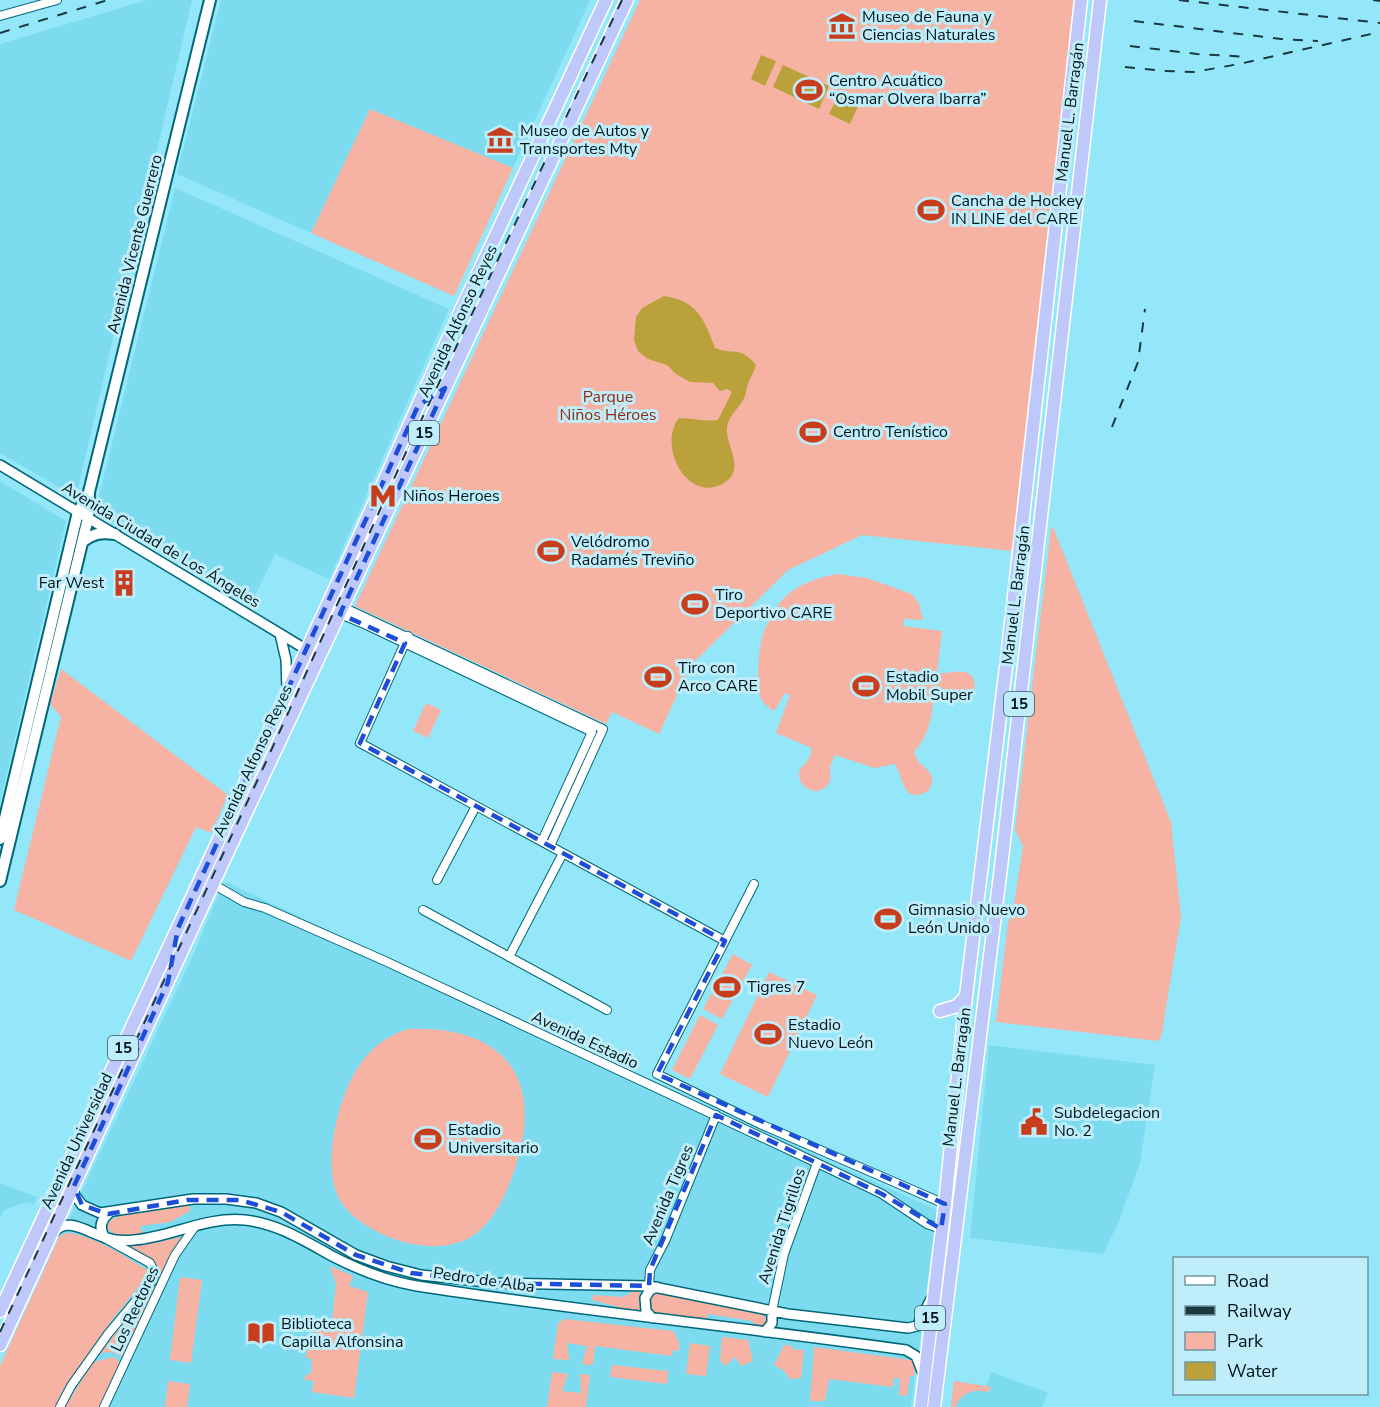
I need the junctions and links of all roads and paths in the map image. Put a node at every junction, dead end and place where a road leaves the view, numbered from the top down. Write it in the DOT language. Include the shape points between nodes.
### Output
graph roads {
  1 [pos="57,0"];
  2 [pos="210,0"];
  3 [pos="598,0"];
  4 [pos="606,0"];
  5 [pos="627,0"];
  6 [pos="635,0"];
  7 [pos="1081,0"];
  8 [pos="1100,0"];
  9 [pos="0,16"];
  10 [pos="561,94"];
  11 [pos="564,134"];
  12 [pos="445,388"];
  13 [pos="418,406"];
  14 [pos="0,465"];
  15 [pos="88,496"];
  16 [pos="78,512"];
  17 [pos="88,518"];
  18 [pos="115,534"];
  19 [pos="82,542"];
  20 [pos="341,611"];
  21 [pos="331,633"];
  22 [pos="280,634"];
  23 [pos="406,640"];
  24 [pos="307,650"];
  25 [pos="453,662"];
  26 [pos="300,664"];
  27 [pos="287,691"];
  28 [pos="476,806"];
  29 [pos="0,839"];
  30 [pos="542,841"];
  31 [pos="550,846"];
  32 [pos="563,853"];
  33 [pos="210,860"];
  34 [pos="437,880"];
  35 [pos="0,881"];
  36 [pos="213,884"];
  37 [pos="754,885"];
  38 [pos="423,910"];
  39 [pos="178,928"];
  40 [pos="725,941"];
  41 [pos="972,956"];
  42 [pos="508,957"];
  43 [pos="168,982"];
  44 [pos="966,996"];
  45 [pos="607,1010"];
  46 [pos="940,1011"];
  47 [pos="958,1087"];
  48 [pos="716,1115"];
  49 [pos="817,1163"];
  50 [pos="74,1186"];
  51 [pos="945,1204"];
  52 [pos="276,1210"];
  53 [pos="108,1214"];
  54 [pos="196,1225"];
  55 [pos="271,1225"];
  56 [pos="941,1230"];
  57 [pos="105,1238"];
  58 [pos="48,1243"];
  59 [pos="653,1287"];
  60 [pos="933,1294"];
  61 [pos="0,1311"];
  62 [pos="772,1311"];
  63 [pos="652,1318"];
  64 [pos="765,1332"];
  65 [pos="0,1346"];
  66 [pos="924,1376"];
  67 [pos="60,1407"];
  68 [pos="104,1407"];
  69 [pos="921,1407"];
  70 [pos="934,1407"];
  1 -- 9 [label="street"];
  2 -- 15 [label="main road, Avenida Vicente Guerrero"];
  3 -- 10 [label="highway" via="567,66"];
  4 -- 10 [label="highway, Avenida Alfonso Reyes / 15"];
  5 -- 11 [label="highway, Avenida Alfonso Reyes / 15"];
  6 -- 11 [label="highway" via="576,123"];
  7 -- 41 [label="highway, Manuel L. Barragán / 15"];
  8 -- 70 [label="highway, Manuel L. Barragán / 15" via="1001,867"];
  10 -- 13 [label="highway, Avenida Alfonso Reyes / 15"];
  11 -- 12 [label="highway, Avenida Alfonso Reyes / 15"];
  12 -- 13 [label="highway"];
  12 -- 20 [label="highway, Avenida Alfonso Reyes / 15"];
  13 -- 24 [label="highway, Avenida Alfonso Reyes / 15"];
  14 -- 16 [label="street, Avenida Ciudad de Los Ángeles"];
  15 -- 16 [label="main road, Avenida Vicente Guerrero"];
  15 -- 17 [label="main road, Avenida Vicente Guerrero"];
  16 -- 17 [label="street, Avenida Ciudad de Los Ángeles"];
  16 -- 29 [label="main road, Avenida Vicente Guerrero"];
  17 -- 18 [label="street, Avenida Ciudad de Los Ángeles"];
  17 -- 19 [label="main road, Avenida Vicente Guerrero"];
  18 -- 19 [label="main road" via="101,533"];
  18 -- 22 [label="street, Avenida Ciudad de Los Ángeles"];
  19 -- 35 [label="main road, Avenida Vicente Guerrero"];
  20 -- 21 [label="highway, Avenida Alfonso Reyes / 15"];
  20 -- 23 [label="street"];
  21 -- 26 [label="highway"];
  21 -- 36 [label="highway, Avenida Alfonso Reyes / 15"];
  22 -- 24 [label="street, Avenida Ciudad de Los Ángeles"];
  22 -- 27 [label="street"];
  23 -- 25 [label="street"];
  23 -- 28 [label="street" via="360,743"];
  24 -- 26 [label="highway, Avenida Alfonso Reyes / 15"];
  25 -- 30 [label="street" via="592,732"];
  25 -- 31 [label="street" via="603,729"];
  26 -- 27 [label="highway, Avenida Alfonso Reyes / 15"];
  27 -- 33 [label="highway, Avenida Alfonso Reyes / 15"];
  28 -- 30 [label="street"];
  28 -- 34 [label="street"];
  30 -- 31 [label="street"];
  31 -- 32 [label="street"];
  32 -- 40 [label="street"];
  32 -- 42 [label="street"];
  33 -- 39 [label="highway, Avenida Universidad / 15"];
  36 -- 43 [label="highway, Avenida Universidad / 15"];
  36 -- 48 [label="street, Avenida Estadio" via="240,900 377,957"];
  37 -- 40 [label="street"];
  38 -- 42 [label="street"];
  39 -- 43 [label="highway"];
  39 -- 61 [label="highway, Avenida Universidad / 15"];
  40 -- 51 [label="street" via="657,1074 760,1124"];
  41 -- 44 [label="highway, Manuel L. Barragán / 15"];
  41 -- 47 [label="highway" via="975,986 964,1073"];
  42 -- 45 [label="street"];
  43 -- 50 [label="highway, Avenida Universidad / 15"];
  44 -- 46 [label="highway" via="957,1006"];
  44 -- 47 [label="highway, Manuel L. Barragán / 15"];
  47 -- 51 [label="highway, Manuel L. Barragán / 15"];
  48 -- 49 [label="street, Avenida Estadio"];
  48 -- 59 [label="street, Avenida Tigres" via="650,1270"];
  49 -- 56 [label="street, Avenida Estadio" via="882,1194"];
  49 -- 62 [label="street, Avenida Tigrillos" via="789,1238"];
  50 -- 53 [label="street" via="74,1194 82,1205"];
  50 -- 58 [label="highway, Avenida Universidad / 15"];
  51 -- 56 [label="highway, Manuel L. Barragán / 15"];
  52 -- 53 [label="street, Pedro de Alba" via="218,1198"];
  52 -- 55 [label="street"];
  52 -- 59 [label="street, Pedro de Alba" via="356,1255 411,1273 497,1283"];
  53 -- 57 [label="street" via="101,1223"];
  54 -- 55 [label="street, Pedro de Alba" via="236,1220"];
  54 -- 57 [label="street, Pedro de Alba" via="147,1239"];
  54 -- 68 [label="street, Los Rectores" via="175,1256"];
  55 -- 63 [label="street, Pedro de Alba" via="359,1269 398,1282"];
  56 -- 60 [label="highway, Manuel L. Barragán / 15"];
  57 -- 58 [label="street, Pedro de Alba" via="65,1225 56,1229"];
  57 -- 67 [label="street" via="150,1263 153,1280 102,1343"];
  58 -- 65 [label="highway, Avenida Universidad / 15"];
  59 -- 62 [label="street, Pedro de Alba"];
  59 -- 63 [label="street" via="645,1298 646,1311"];
  60 -- 62 [label="street, Pedro de Alba" via="920,1321 911,1328"];
  60 -- 66 [label="highway, Manuel L. Barragán / 15"];
  62 -- 64 [label="street" via="772,1323"];
  63 -- 64 [label="street, Pedro de Alba"];
  64 -- 66 [label="street, Pedro de Alba" via="909,1350 916,1356"];
  66 -- 69 [label="highway, Manuel L. Barragán / 15"];
}
